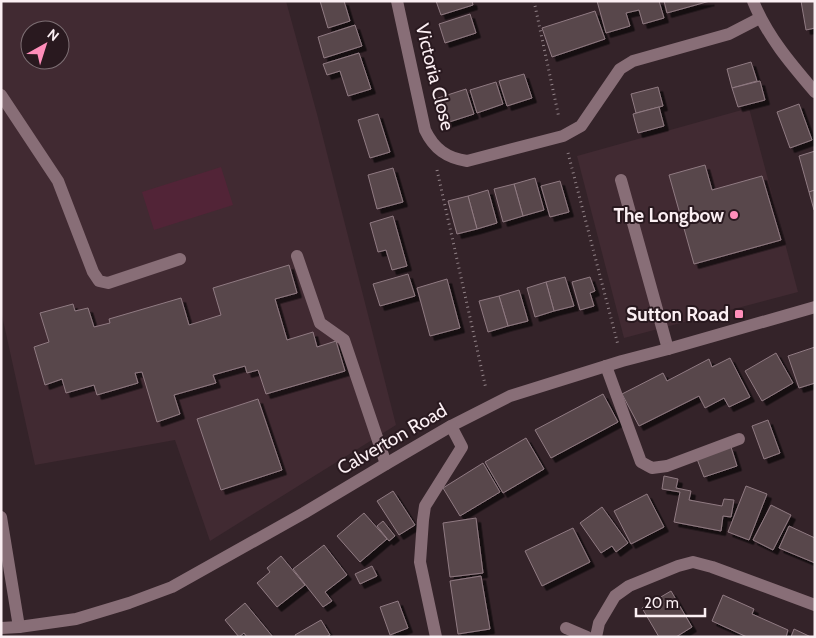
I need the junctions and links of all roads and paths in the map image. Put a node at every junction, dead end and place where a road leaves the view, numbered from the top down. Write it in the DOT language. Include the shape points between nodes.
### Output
graph roads {
  1 [pos="397,1"];
  2 [pos="534,1"];
  3 [pos="753,1"];
  4 [pos="760,18"];
  5 [pos="815,92"];
  6 [pos="1,95"];
  7 [pos="564,136"];
  8 [pos="434,145"];
  9 [pos="621,180"];
  10 [pos="297,256"];
  11 [pos="180,259"];
  12 [pos="815,307"];
  13 [pos="668,349"];
  14 [pos="622,361"];
  15 [pos="606,366"];
  16 [pos="490,405"];
  17 [pos="451,426"];
  18 [pos="739,439"];
  19 [pos="386,464"];
  20 [pos="1,517"];
  21 [pos="815,606"];
  22 [pos="19,627"];
  23 [pos="1,628"];
  24 [pos="566,628"];
  25 [pos="436,637"];
  26 [pos="587,637"];
  27 [pos="596,637"];
  1 -- 8 [label="street, Victoria Close" via="425,130"];
  2 -- 7 [label="path"];
  3 -- 4 [label="street"];
  4 -- 5 [label="street"];
  4 -- 7 [label="street" via="729,34 633,61 620,69 581,126"];
  6 -- 11 [label="street" via="58,181 99,281 108,283"];
  7 -- 8 [label="street, Victoria Close" via="467,161 443,153"];
  7 -- 14 [label="path"];
  8 -- 16 [label="path" via="438,177"];
  9 -- 13 [label="street"];
  10 -- 19 [label="street" via="320,323 344,340"];
  12 -- 13 [label="street, Calverton Road"];
  13 -- 14 [label="street, Calverton Road"];
  14 -- 15 [label="street, Calverton Road"];
  15 -- 16 [label="street, Calverton Road"];
  15 -- 18 [label="street" via="641,462 646,465 652,468 667,466"];
  16 -- 17 [label="street, Calverton Road"];
  17 -- 19 [label="street, Calverton Road"];
  17 -- 25 [label="street" via="462,447 425,506 420,562"];
  19 -- 22 [label="street, Calverton Road" via="172,587 76,619"];
  20 -- 22 [label="street"];
  21 -- 27 [label="street" via="693,562 629,586 615,596 599,623"];
  22 -- 23 [label="street, Calverton Road"];
  24 -- 26 [label="street"];
}
